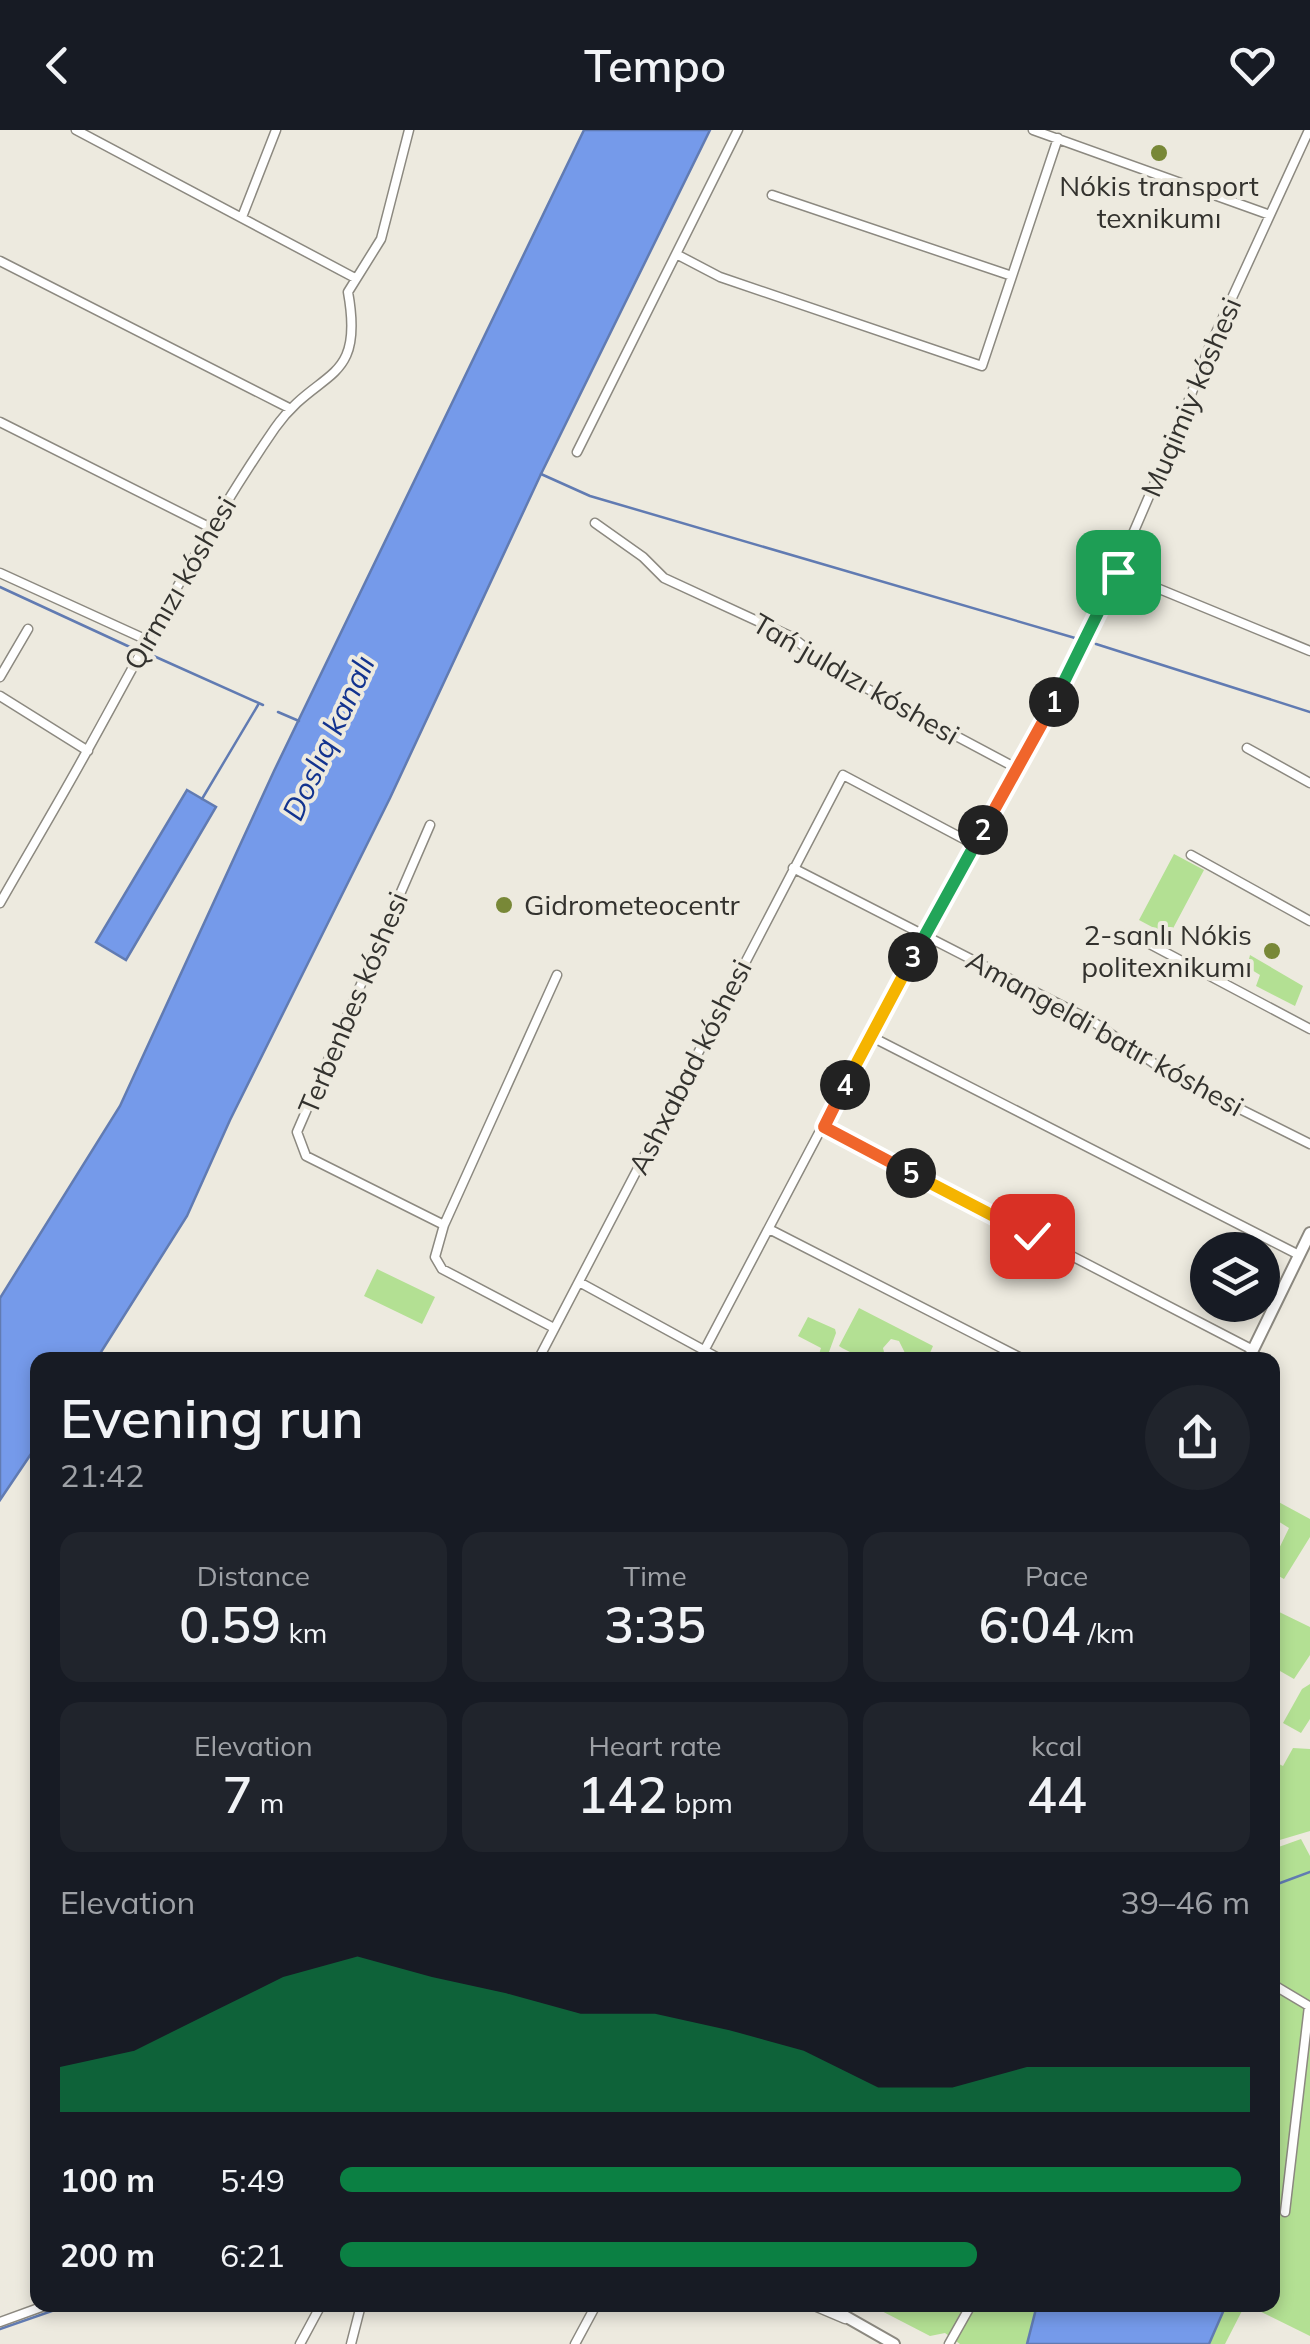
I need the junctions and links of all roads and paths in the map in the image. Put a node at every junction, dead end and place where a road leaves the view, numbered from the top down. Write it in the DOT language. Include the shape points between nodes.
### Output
graph roads {
  1 [pos="76,130"];
  2 [pos="276,130"];
  3 [pos="409,130"];
  4 [pos="738,130"];
  5 [pos="1033,130"];
  6 [pos="1309,130"];
  7 [pos="1058,138"];
  8 [pos="772,195"];
  9 [pos="1270,215"];
  10 [pos="242,217"];
  11 [pos="676,254"];
  12 [pos="0,261"];
  13 [pos="1012,276"];
  14 [pos="356,278"];
  15 [pos="289,408"];
  16 [pos="0,422"];
  17 [pos="577,452"];
  18 [pos="595,523"];
  19 [pos="209,527"];
  20 [pos="1118,572"];
  21 [pos="0,573"];
  22 [pos="28,629"];
  23 [pos="147,640"];
  24 [pos="1310,652"];
  25 [pos="0,676"];
  26 [pos="0,696"];
  27 [pos="1247,748"];
  28 [pos="88,750"];
  29 [pos="1018,769"];
  30 [pos="1310,783"];
  31 [pos="430,825"];
  32 [pos="975,845"];
  33 [pos="1191,855"];
  34 [pos="792,868"];
  35 [pos="0,903"];
  36 [pos="1310,921"];
  37 [pos="925,934"];
  38 [pos="1144,941"];
  39 [pos="557,974"];
  40 [pos="1310,1028"];
  41 [pos="870,1036"];
  42 [pos="824,1127"];
  43 [pos="1310,1144"];
  44 [pos="444,1225"];
  45 [pos="769,1228"];
  46 [pos="1310,1234"];
  47 [pos="1299,1255"];
  48 [pos="580,1282"];
  49 [pos="554,1328"];
  50 [pos="704,1351"];
  51 [pos="542,1352"];
  52 [pos="1009,1352"];
  53 [pos="1244,1352"];
  54 [pos="1251,1352"];
  55 [pos="1280,1989"];
  56 [pos="1285,2212"];
  57 [pos="30,2311"];
  58 [pos="317,2312"];
  59 [pos="359,2312"];
  60 [pos="592,2312"];
  61 [pos="830,2312"];
  62 [pos="841,2312"];
  63 [pos="967,2312"];
  64 [pos="848,2319"];
  65 [pos="0,2322"];
  66 [pos="300,2344"];
  67 [pos="351,2344"];
  68 [pos="575,2344"];
  69 [pos="894,2344"];
  70 [pos="949,2344"];
  1 -- 10 [label="street"];
  2 -- 10 [label="street"];
  3 -- 14 [label="street" via="382,239"];
  4 -- 11 [label="street"];
  5 -- 7 [label="street"];
  6 -- 9 [label="street, Muqimiy kóshesi"];
  7 -- 9 [label="street"];
  7 -- 13 [label="street"];
  8 -- 13 [label="street"];
  9 -- 20 [label="street, Muqimiy kóshesi"];
  10 -- 14 [label="street"];
  11 -- 13 [label="street" via="720,276 982,366"];
  11 -- 17 [label="street"];
  12 -- 15 [label="street"];
  14 -- 15 [label="street, Qırmızı kóshesi" via="348,292 352,344 339,370"];
  15 -- 19 [label="street, Qırmızı kóshesi"];
  16 -- 19 [label="street"];
  18 -- 29 [label="street, Tań juldızı kóshesi" via="664,578 792,638 836,672"];
  19 -- 23 [label="street, Qırmızı kóshesi"];
  20 -- 24 [label="street"];
  20 -- 29 [label="street, Muqimiy kóshesi"];
  21 -- 23 [label="street"];
  22 -- 25 [label="street"];
  23 -- 28 [label="street, Qırmızı kóshesi"];
  26 -- 28 [label="street"];
  27 -- 30 [label="street"];
  28 -- 35 [label="street, Qırmızı kóshesi"];
  29 -- 32 [label="street, Muqimiy kóshesi"];
  31 -- 44 [label="street, Terbenbes kóshesi" via="297,1132 306,1156"];
  32 -- 34 [label="street, Ashxabad kóshesi" via="843,775"];
  32 -- 37 [label="street, Muqimiy kóshesi"];
  33 -- 36 [label="street"];
  34 -- 37 [label="street, Amangeldi batır kóshesi"];
  34 -- 48 [label="street, Ashxabad kóshesi"];
  37 -- 41 [label="street, Muqimiy kóshesi"];
  37 -- 43 [label="street, Amangeldi batır kóshesi" via="1092,1021 1168,1073"];
  38 -- 40 [label="street"];
  39 -- 44 [label="street"];
  41 -- 42 [label="street, Muqimiy kóshesi"];
  41 -- 47 [label="street"];
  42 -- 45 [label="street, Muqimiy kóshesi"];
  42 -- 53 [label="street"];
  44 -- 49 [label="street" via="435,1257 442,1268"];
  45 -- 50 [label="street, Muqimiy kóshesi"];
  45 -- 52 [label="street"];
  46 -- 47 [label="main road"];
  47 -- 54 [label="main road"];
  48 -- 49 [label="street, Ashxabad kóshesi"];
  48 -- 50 [label="street"];
  49 -- 51 [label="street, Ashxabad kóshesi"];
  55 -- 56 [label="street" via="1309,2006"];
  57 -- 65 [label="street"];
  58 -- 66 [label="street"];
  59 -- 67 [label="street"];
  60 -- 68 [label="street"];
  61 -- 64 [label="street"];
  62 -- 64 [label="main road"];
  63 -- 70 [label="street"];
  64 -- 69 [label="main road"];
}
